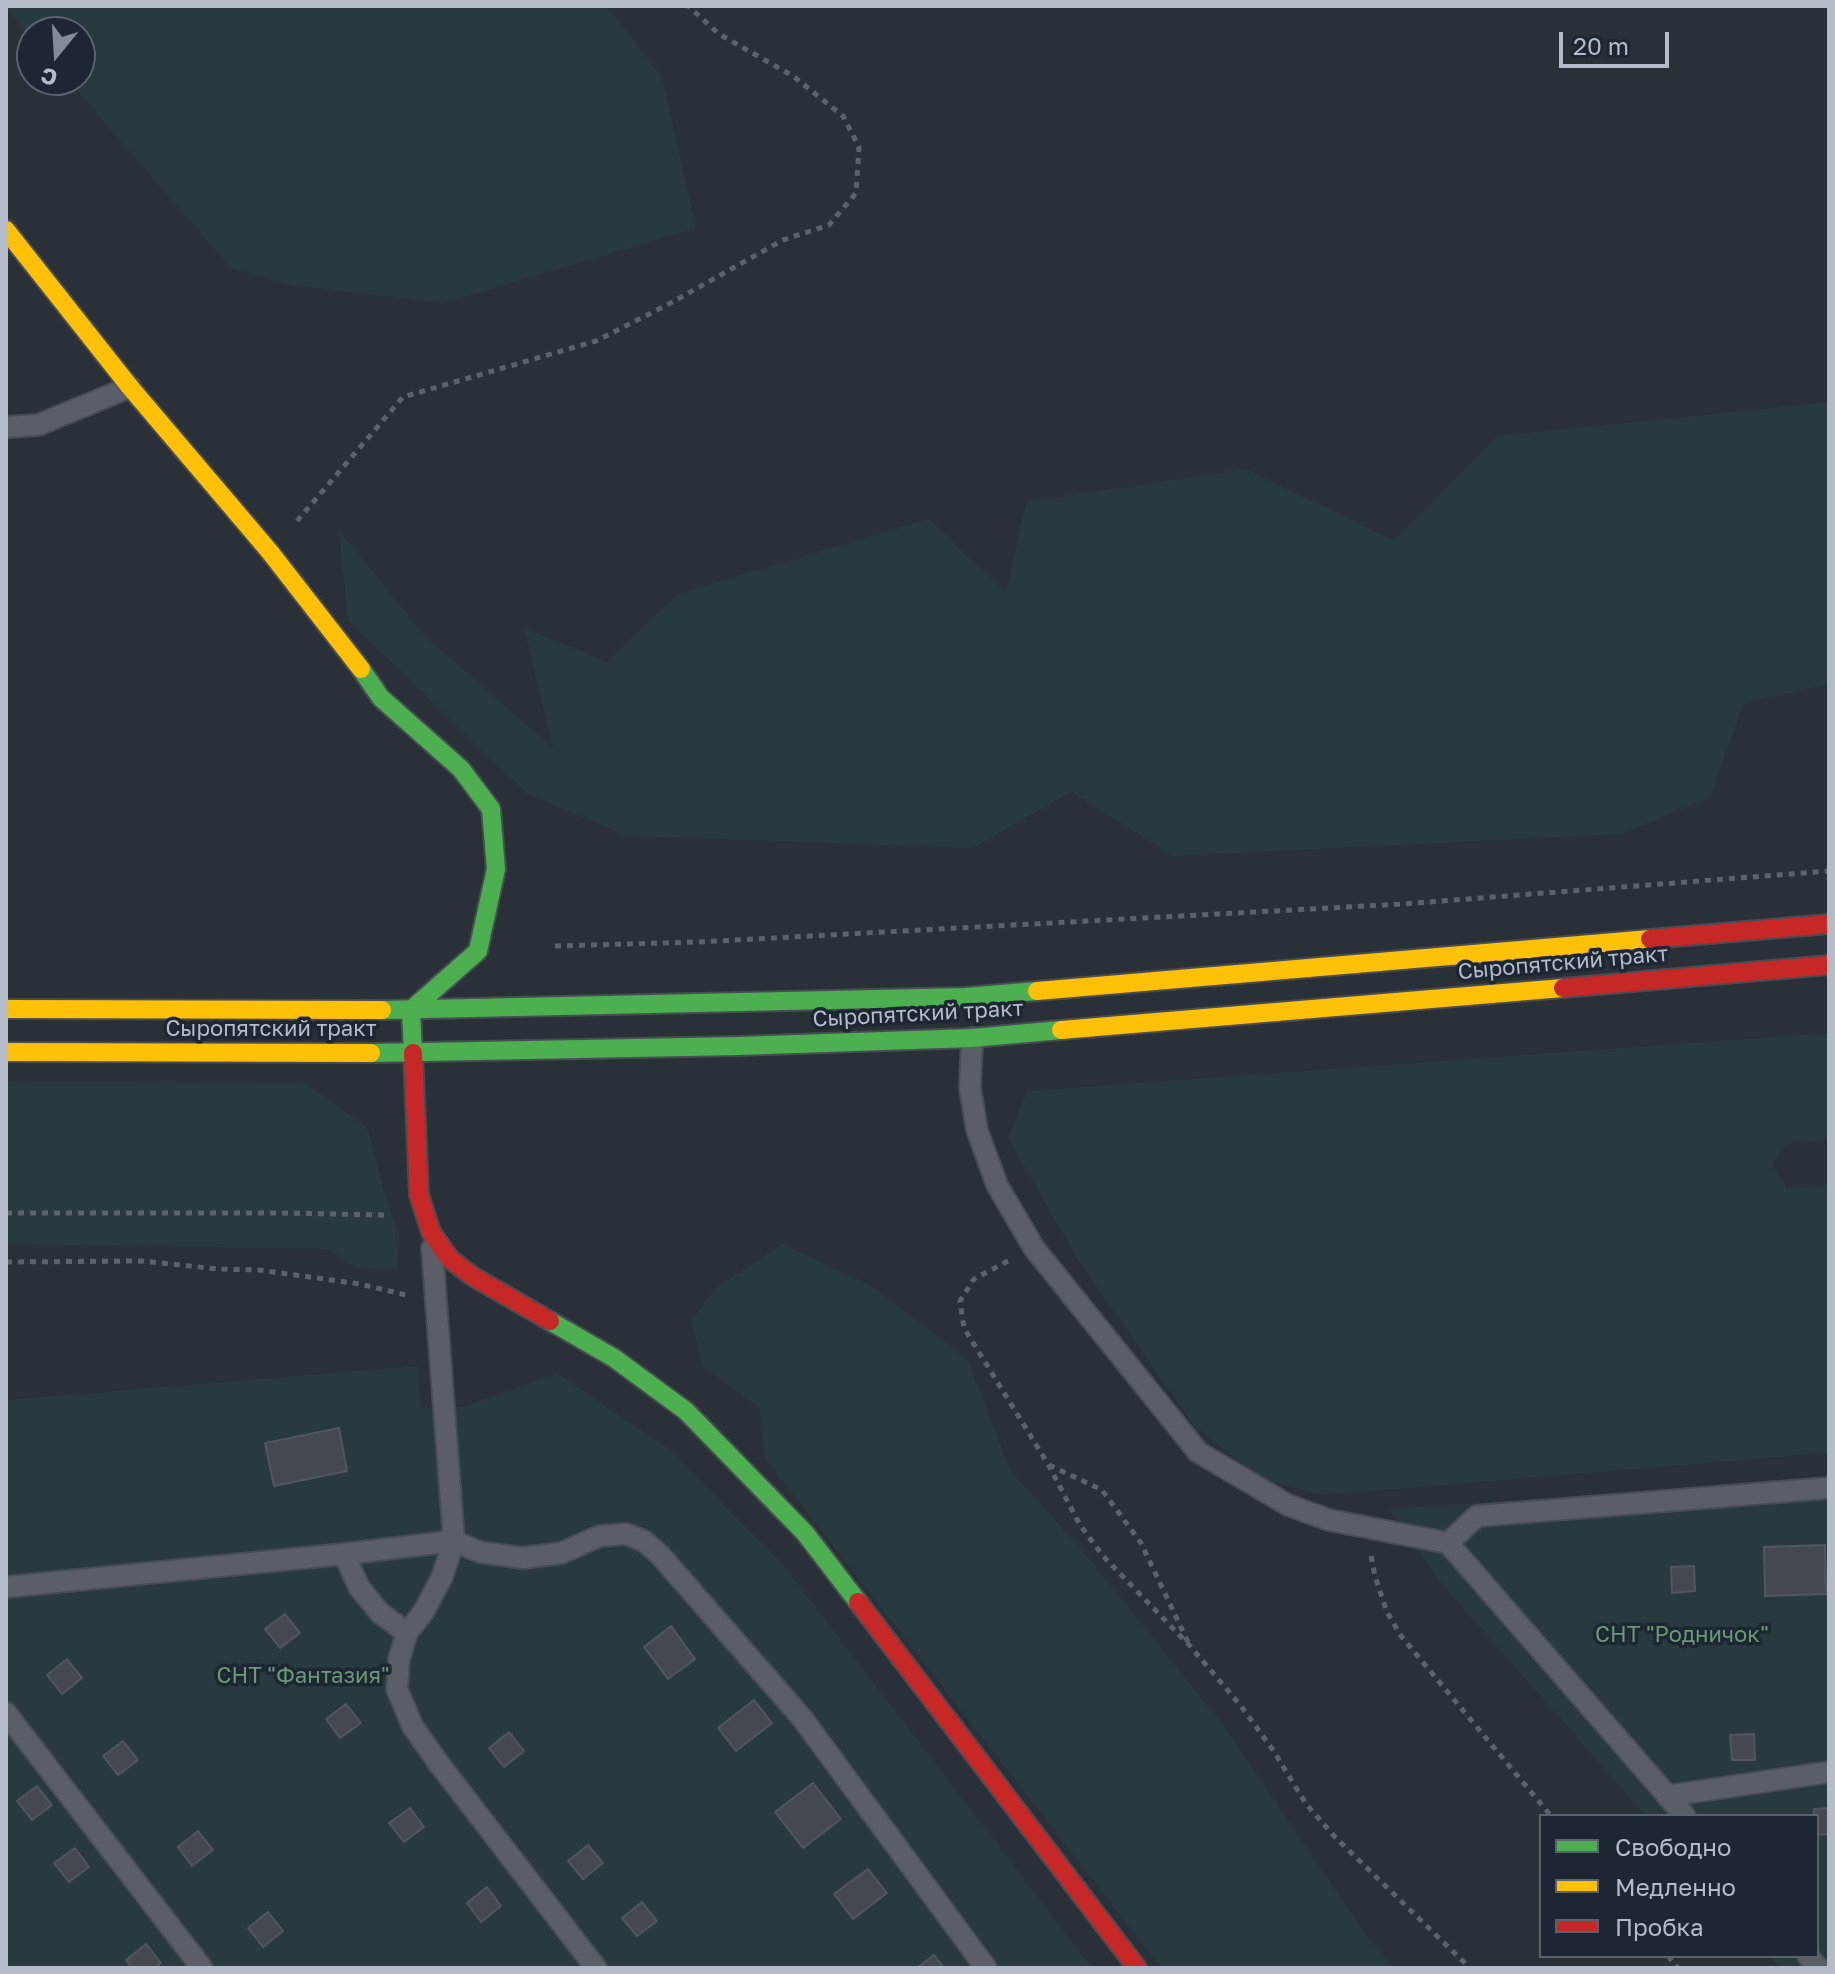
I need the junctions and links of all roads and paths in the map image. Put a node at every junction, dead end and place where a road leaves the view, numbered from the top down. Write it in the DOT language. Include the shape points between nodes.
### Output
graph roads {
  1 [pos="688,6"];
  2 [pos="6,230"];
  3 [pos="130,387"];
  4 [pos="6,427"];
  5 [pos="270,552"];
  6 [pos="1829,871"];
  7 [pos="1829,924"];
  8 [pos="555,946"];
  9 [pos="1829,965"];
  10 [pos="6,1009"];
  11 [pos="411,1010"];
  12 [pos="972,1038"];
  13 [pos="6,1052"];
  14 [pos="412,1053"];
  15 [pos="6,1213"];
  16 [pos="428,1224"];
  17 [pos="1034,1248"];
  18 [pos="6,1262"];
  19 [pos="436,1302"];
  20 [pos="1048,1464"];
  21 [pos="1829,1488"];
  22 [pos="1366,1527"];
  23 [pos="454,1541"];
  24 [pos="1448,1543"];
  25 [pos="344,1554"];
  26 [pos="6,1587"];
  27 [pos="407,1633"];
  28 [pos="1190,1646"];
  29 [pos="6,1713"];
  30 [pos="1829,1772"];
  31 [pos="1667,1796"];
  32 [pos="1549,1814"];
  33 [pos="1683,1814"];
  34 [pos="202,1968"];
  35 [pos="596,1968"];
  36 [pos="986,1968"];
  37 [pos="1137,1968"];
  38 [pos="1470,1968"];
  1 -- 5 [label="path" via="719,34 793,76 843,116 859,147 856,193 829,225 783,240 596,341 403,397"];
  2 -- 3 [label="main road"];
  3 -- 4 [label="lane" via="38,425"];
  3 -- 5 [label="main road"];
  5 -- 11 [label="main road" via="381,698 461,769 491,809 496,869 478,951"];
  6 -- 8 [label="path" via="1403,904"];
  7 -- 11 [label="main road, Сыропятский тракт" via="965,997"];
  9 -- 12 [label="main road, Сыропятский тракт"];
  10 -- 11 [label="main road, Сыропятский тракт"];
  11 -- 14 [label="main road"];
  12 -- 14 [label="main road, Сыропятский тракт"];
  12 -- 17 [label="lane" via="970,1088 977,1130 997,1185"];
  13 -- 14 [label="main road, Сыропятский тракт"];
  14 -- 16 [label="main road" via="419,1195"];
  15 -- 16 [label="path" via="281,1213"];
  16 -- 19 [label="lane"];
  16 -- 37 [label="main road" via="450,1259 472,1276 614,1358 686,1411 805,1533"];
  17 -- 20 [label="path" via="974,1279 960,1301 964,1328"];
  17 -- 22 [label="lane" via="1198,1452 1288,1505"];
  18 -- 19 [label="path" via="142,1261 259,1270 360,1284"];
  19 -- 23 [label="lane"];
  20 -- 28 [label="path" via="1103,1556"];
  20 -- 28 [label="path" via="1102,1490 1141,1543"];
  21 -- 24 [label="lane" via="1477,1516"];
  22 -- 24 [label="lane"];
  22 -- 32 [label="path" via="1375,1576 1401,1636"];
  23 -- 25 [label="lane"];
  23 -- 27 [label="lane" via="442,1577"];
  23 -- 36 [label="lane" via="480,1552 523,1558 561,1553 600,1536 626,1534 644,1541 802,1718"];
  24 -- 31 [label="lane"];
  25 -- 26 [label="lane"];
  25 -- 27 [label="lane" via="359,1587 380,1613"];
  27 -- 35 [label="lane" via="397,1689 413,1727"];
  28 -- 38 [label="path" via="1241,1706 1306,1804"];
  29 -- 34 [label="lane"];
  30 -- 31 [label="lane"];
  31 -- 33 [label="lane"];
}
